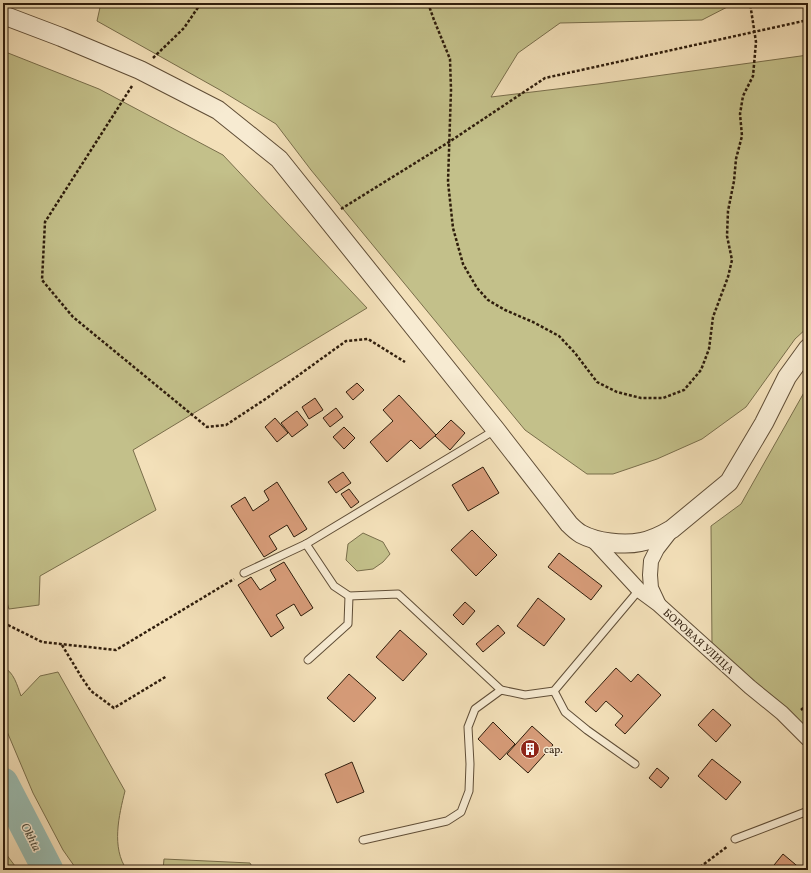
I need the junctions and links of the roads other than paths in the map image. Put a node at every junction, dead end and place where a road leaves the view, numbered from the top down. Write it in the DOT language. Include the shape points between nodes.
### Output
graph roads {
  1 [pos="3,15"];
  2 [pos="808,348"];
  3 [pos="496,430"];
  4 [pos="672,529"];
  5 [pos="592,539"];
  6 [pos="306,544"];
  7 [pos="244,573"];
  8 [pos="639,590"];
  9 [pos="349,596"];
  10 [pos="658,604"];
  11 [pos="308,660"];
  12 [pos="501,690"];
  13 [pos="554,691"];
  14 [pos="808,739"];
  15 [pos="635,764"];
  16 [pos="808,811"];
  17 [pos="735,839"];
  18 [pos="364,840"];
  1 -- 3 [label="street" via="140,70 218,110 279,159"];
  2 -- 4 [label="street" via="787,377 764,423 729,482"];
  3 -- 5 [label="street" via="569,524"];
  3 -- 6 [label="lane"];
  4 -- 5 [label="street" via="640,542 624,544"];
  4 -- 10 [label="street" via="651,561 651,588"];
  5 -- 8 [label="street, БОРОВАЯ УЛИЦА"];
  6 -- 7 [label="lane"];
  6 -- 9 [label="lane" via="334,586"];
  8 -- 10 [label="street, БОРОВАЯ УЛИЦА"];
  8 -- 13 [label="lane"];
  9 -- 11 [label="lane" via="348,624"];
  9 -- 12 [label="lane" via="398,594"];
  10 -- 14 [label="street, БОРОВАЯ УЛИЦА"];
  12 -- 13 [label="lane" via="524,695"];
  12 -- 18 [label="lane" via="475,709 468,727 469,790 461,812 447,821"];
  13 -- 15 [label="lane" via="565,712"];
  16 -- 17 [label="lane"];
}
